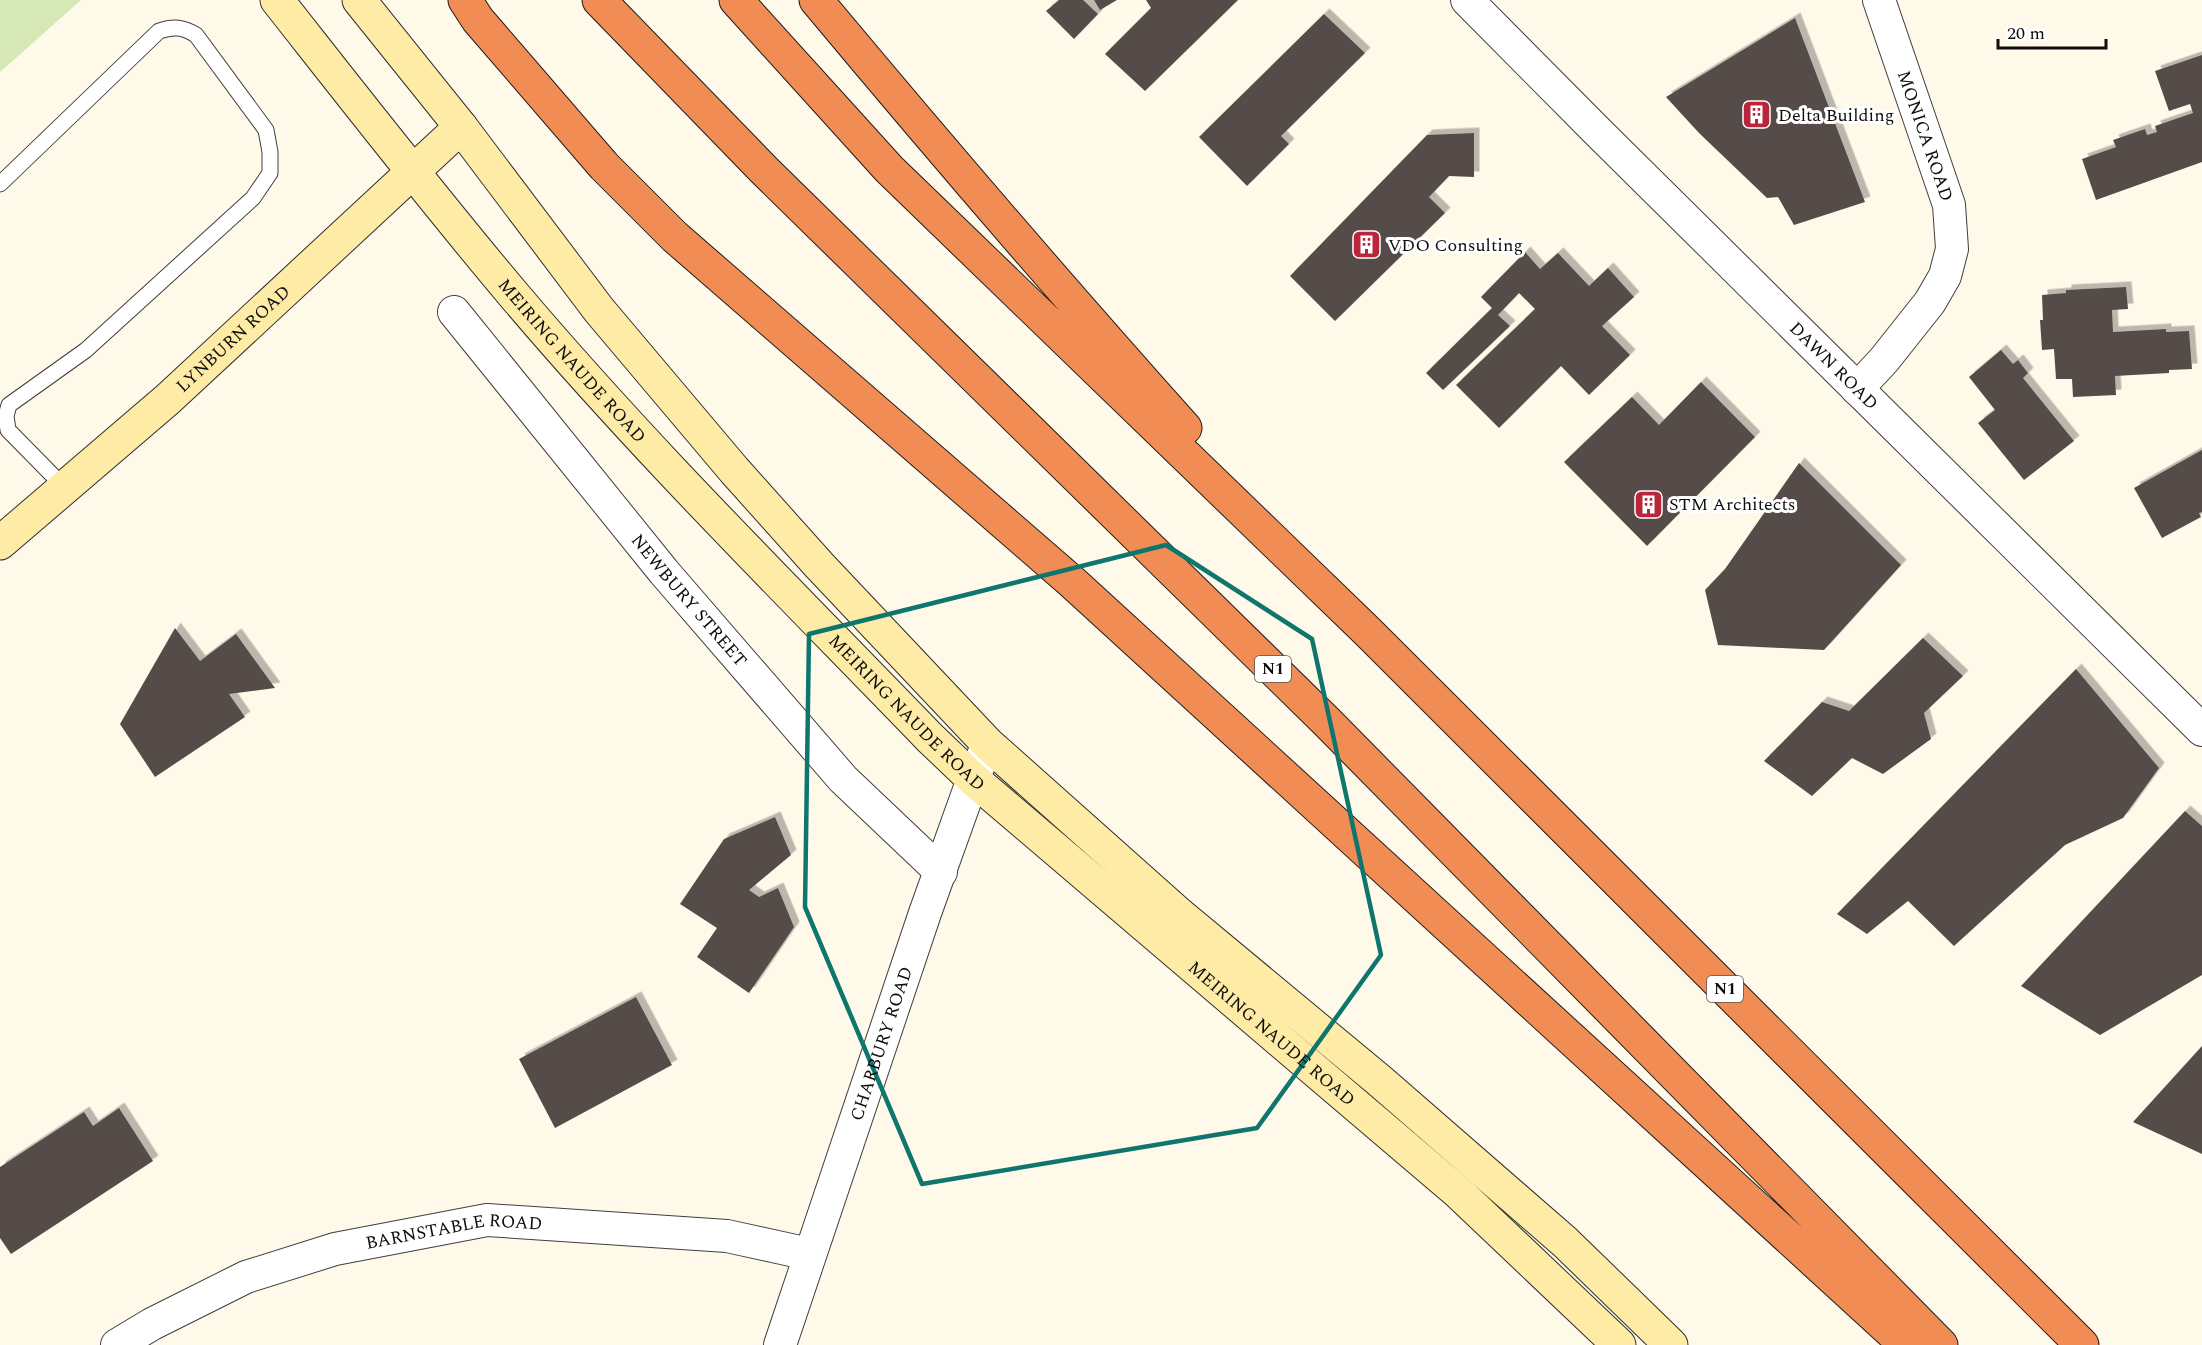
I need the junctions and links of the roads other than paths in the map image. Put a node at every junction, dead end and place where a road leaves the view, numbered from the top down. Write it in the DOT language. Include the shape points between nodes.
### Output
graph roads {
  1 [pos="278,0"];
  2 [pos="359,0"];
  3 [pos="465,0"];
  4 [pos="599,0"];
  5 [pos="736,0"];
  6 [pos="816,0"];
  7 [pos="1467,0"];
  8 [pos="1878,0"];
  9 [pos="461,127"];
  10 [pos="413,172"];
  11 [pos="0,184"];
  12 [pos="454,312"];
  13 [pos="1857,389"];
  14 [pos="65,488"];
  15 [pos="0,543"];
  16 [pos="1368,633"];
  17 [pos="2202,730"];
  18 [pos="988,744"];
  19 [pos="973,779"];
  20 [pos="941,872"];
  21 [pos="809,1254"];
  22 [pos="117,1345"];
  23 [pos="780,1345"];
  24 [pos="1618,1345"];
  25 [pos="1671,1345"];
  26 [pos="1906,1345"];
  27 [pos="1941,1345"];
  28 [pos="2082,1345"];
  1 -- 10 [label="street, MEIRING NAUDE ROAD"];
  2 -- 9 [label="street, MEIRING NAUDE ROAD"];
  3 -- 26 [label="highway" via="604,166 675,237 1081,590"];
  4 -- 27 [label="highway, N1" via="764,170 1327,722"];
  5 -- 16 [label="highway, N1" via="889,169"];
  6 -- 16 [label="highway" via="1087,318"];
  7 -- 13 [label="street, DAWN ROAD"];
  8 -- 13 [label="street, MONICA ROAD" via="1949,205 1952,249 1945,276 1930,302"];
  9 -- 10 [label="street, LYNBURN ROAD"];
  9 -- 18 [label="street, MEIRING NAUDE ROAD" via="599,310 734,470"];
  10 -- 14 [label="street, LYNBURN ROAD" via="168,399"];
  10 -- 19 [label="street, MEIRING NAUDE ROAD" via="514,295 657,455 921,730"];
  11 -- 14 [label="lane" via="159,31 174,26 196,35 266,130 270,173 253,198 86,350 9,405 8,430"];
  12 -- 20 [label="street, NEWBURY STREET" via="664,572 843,779"];
  13 -- 17 [label="street, DAWN ROAD"];
  14 -- 15 [label="street, LYNBURN ROAD"];
  16 -- 28 [label="highway, N1"];
  18 -- 19 [label="street, CHARBURY ROAD"];
  18 -- 25 [label="street, MEIRING NAUDE ROAD" via="1180,915 1565,1242"];
  19 -- 20 [label="street, CHARBURY ROAD"];
  19 -- 24 [label="street, MEIRING NAUDE ROAD" via="1459,1193"];
  20 -- 21 [label="street, CHARBURY ROAD"];
  21 -- 22 [label="street, BARNSTABLE ROAD" via="727,1236 487,1220 335,1249 246,1277"];
  21 -- 23 [label="street, CHARBURY ROAD"];
}
